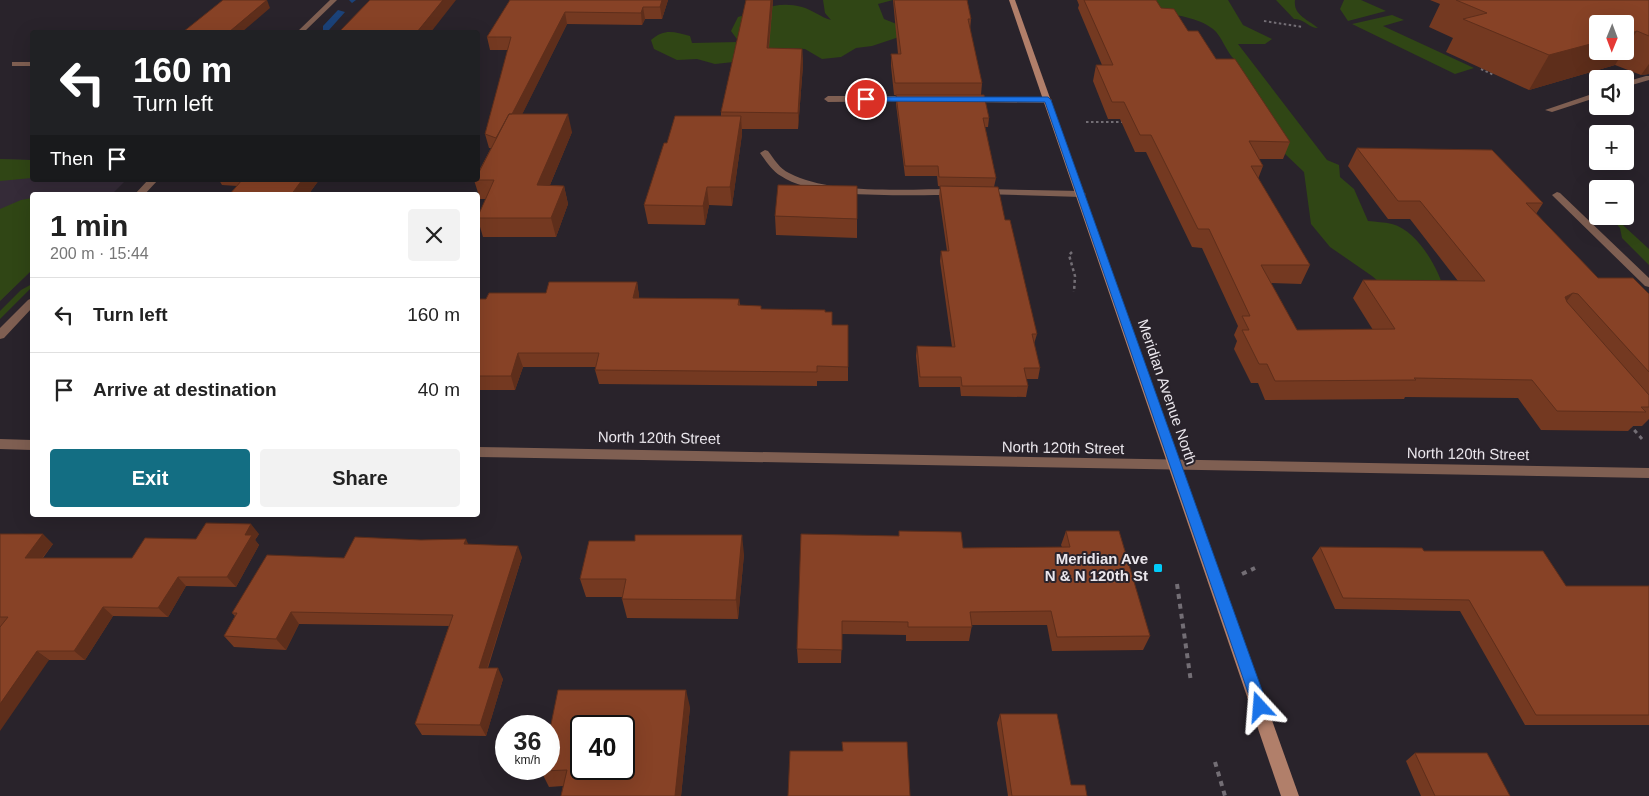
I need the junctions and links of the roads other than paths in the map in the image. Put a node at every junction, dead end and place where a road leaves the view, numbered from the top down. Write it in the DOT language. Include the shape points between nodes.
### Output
graph roads {
  1 [pos="334,0"];
  2 [pos="1012,0"];
  3 [pos="302,30"];
  4 [pos="15,64"];
  5 [pos="30,64"];
  6 [pos="1646,78"];
  7 [pos="1634,82"];
  8 [pos="1589,97"];
  9 [pos="828,99"];
  10 [pos="918,99"];
  11 [pos="958,99"];
  12 [pos="1048,100"];
  13 [pos="1549,110"];
  14 [pos="764,153"];
  15 [pos="151,182"];
  16 [pos="141,192"];
  17 [pos="1081,194"];
  18 [pos="1556,195"];
  19 [pos="1649,284"];
  20 [pos="30,304"];
  21 [pos="0,335"];
  22 [pos="0,444"];
  23 [pos="30,445"];
  24 [pos="480,452"];
  25 [pos="1175,465"];
  26 [pos="1649,473"];
  27 [pos="1290,796"];
  1 -- 3 [label="street"];
  2 -- 12 [label="street, Meridian Avenue North"];
  4 -- 5 [label="street"];
  6 -- 7 [label="street"];
  8 -- 13 [label="street"];
  9 -- 10 [label="street"];
  11 -- 12 [label="street"];
  12 -- 17 [label="street, Meridian Avenue North"];
  14 -- 17 [label="street" via="784,175 836,189"];
  15 -- 16 [label="street"];
  17 -- 25 [label="street, Meridian Avenue North"];
  18 -- 19 [label="street"];
  20 -- 21 [label="street"];
  22 -- 23 [label="street"];
  24 -- 25 [label="street, North 120th Street"];
  25 -- 26 [label="street, North 120th Street"];
  25 -- 27 [label="street, Meridian Avenue North"];
}
